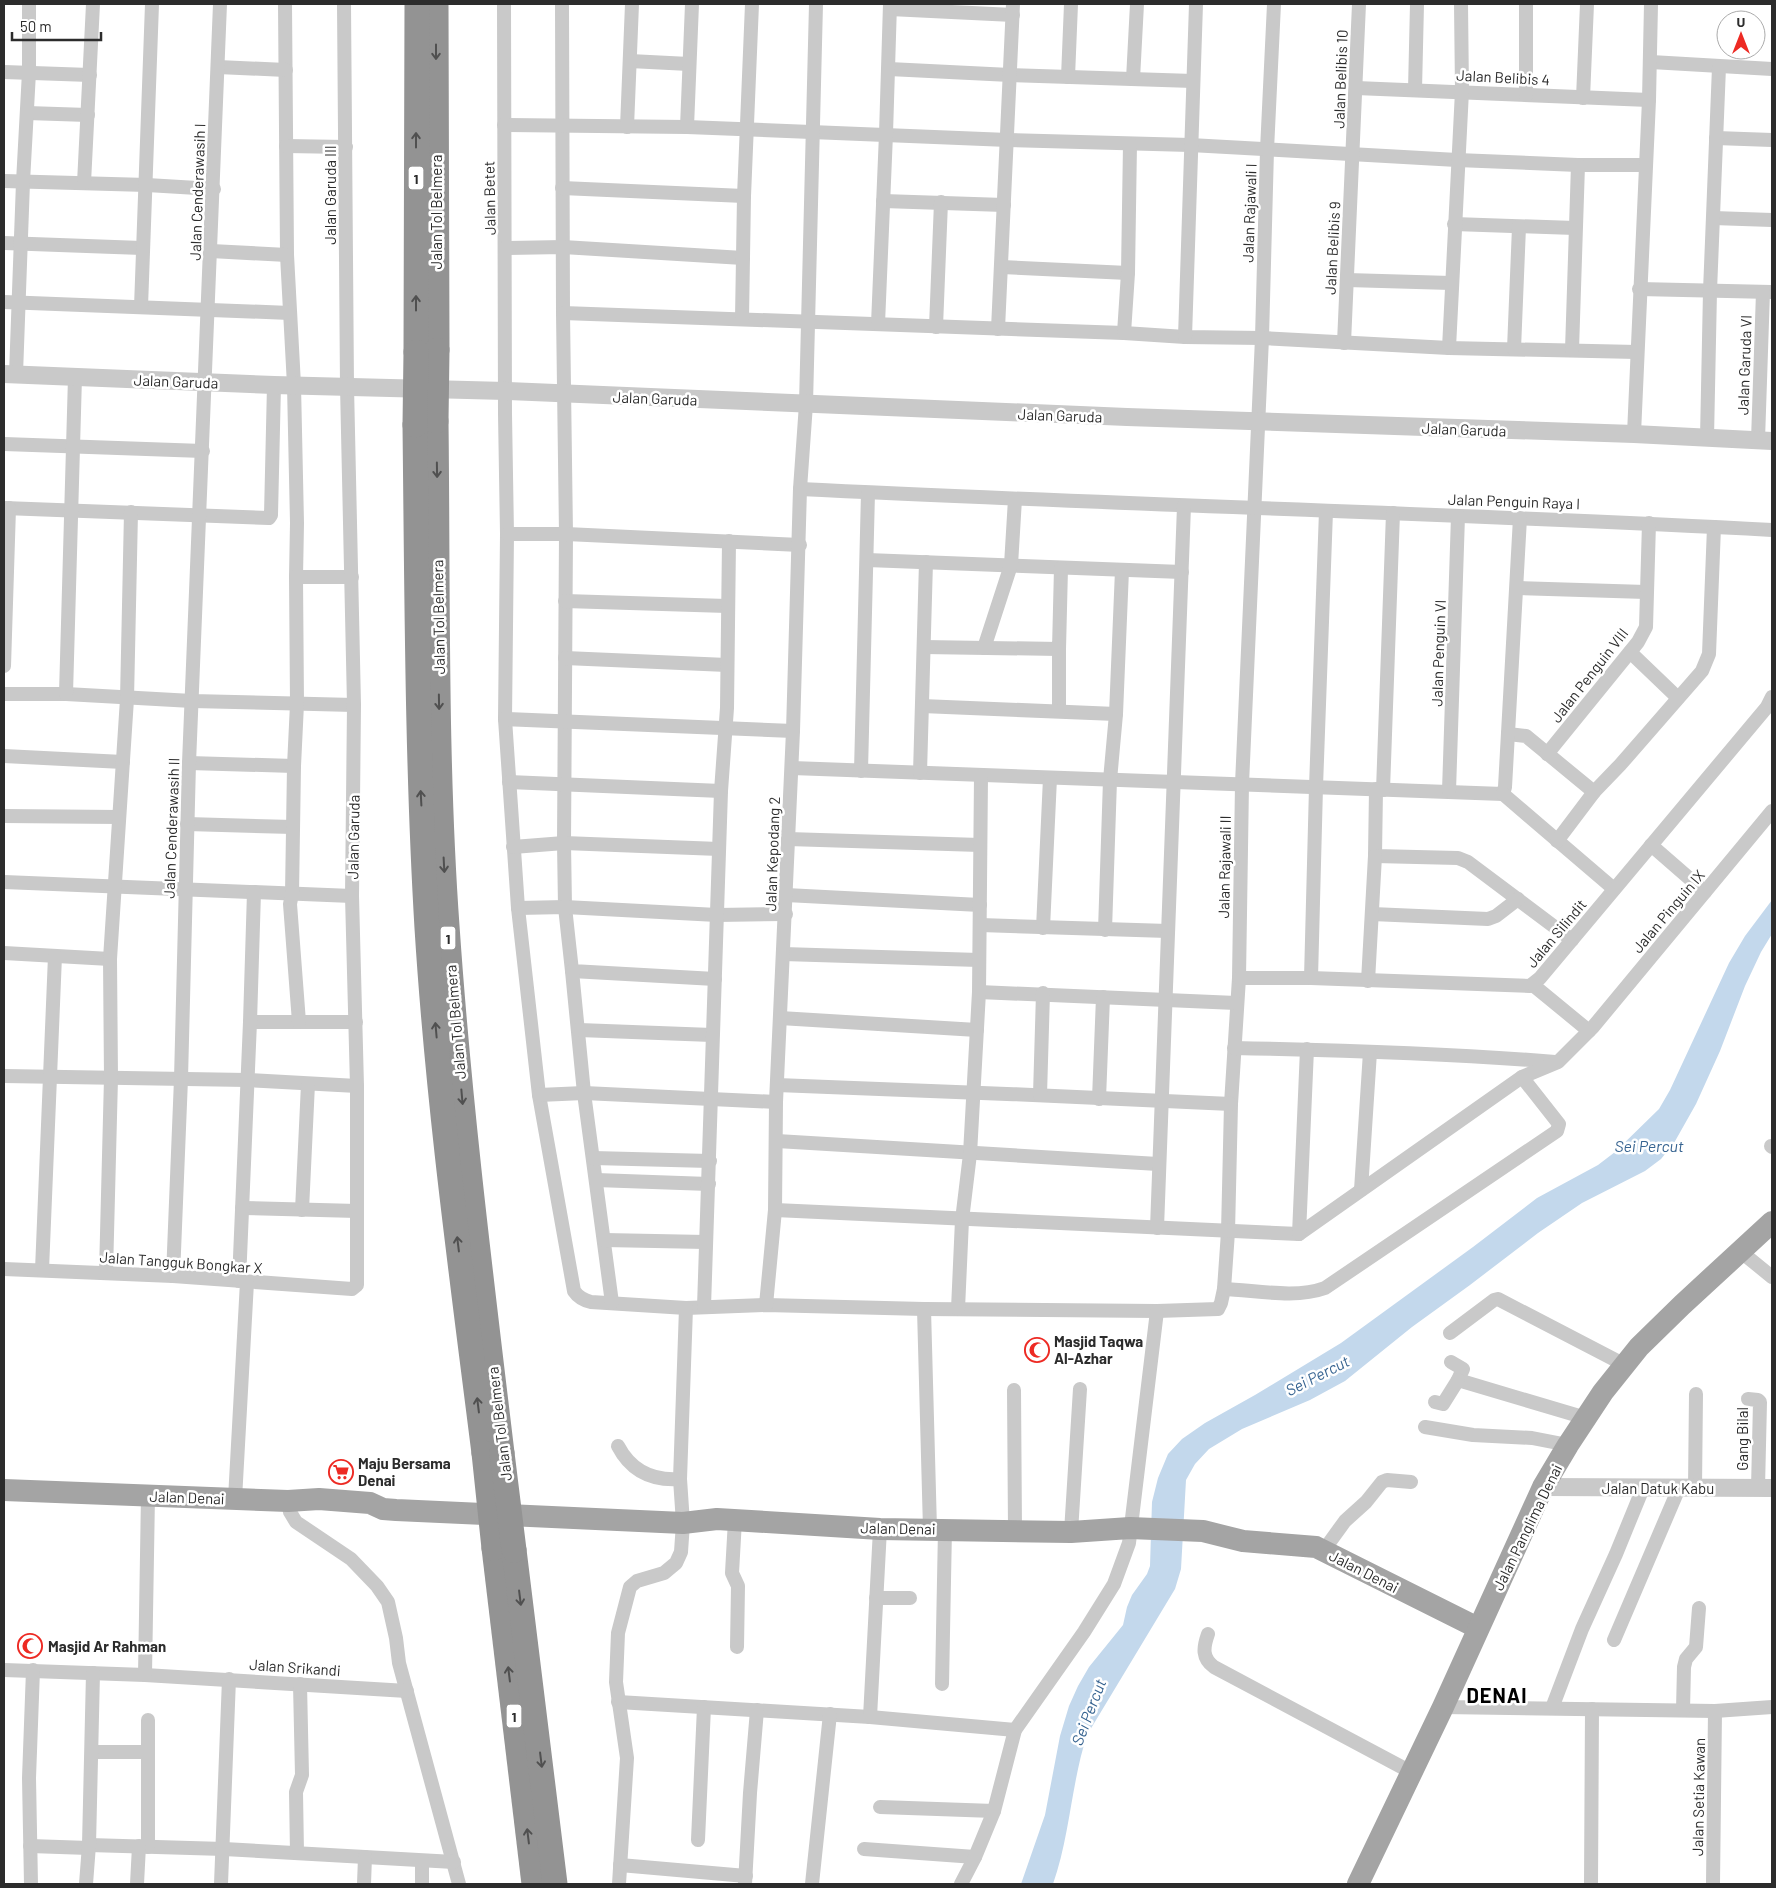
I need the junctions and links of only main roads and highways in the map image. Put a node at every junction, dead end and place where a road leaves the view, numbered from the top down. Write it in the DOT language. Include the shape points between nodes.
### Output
graph roads {
  1 [pos="417,4"];
  2 [pos="436,4"];
  3 [pos="426,351"];
  4 [pos="1772,1222"];
  5 [pos="4,1490"];
  6 [pos="504,1549"];
  7 [pos="1478,1628"];
  8 [pos="534,1884"];
  9 [pos="555,1884"];
  10 [pos="1358,1884"];
  3 -- 1 [label="highway, Jalan Tol Belmera / 1, one-way"];
  2 -- 3 [label="highway, Jalan Tol Belmera / 1, one-way"];
  3 -- 6 [label="highway, Jalan Tol Belmera / 1, bridge" via="419,753 427,929 445,1140 493,1453"];
  4 -- 7 [label="main road, Jalan Panglima Denai" via="1639,1347 1586,1418 1543,1487"];
  5 -- 7 [label="main road, Jalan Denai" via="370,1503 391,1496 726,1520 880,1528 1075,1531 1308,1545 1324,1550"];
  8 -- 6 [label="highway, Jalan Tol Belmera / 1, one-way"];
  6 -- 9 [label="highway, Jalan Tol Belmera / 1, one-way"];
  7 -- 10 [label="main road, Jalan Panglima Denai"];
}
